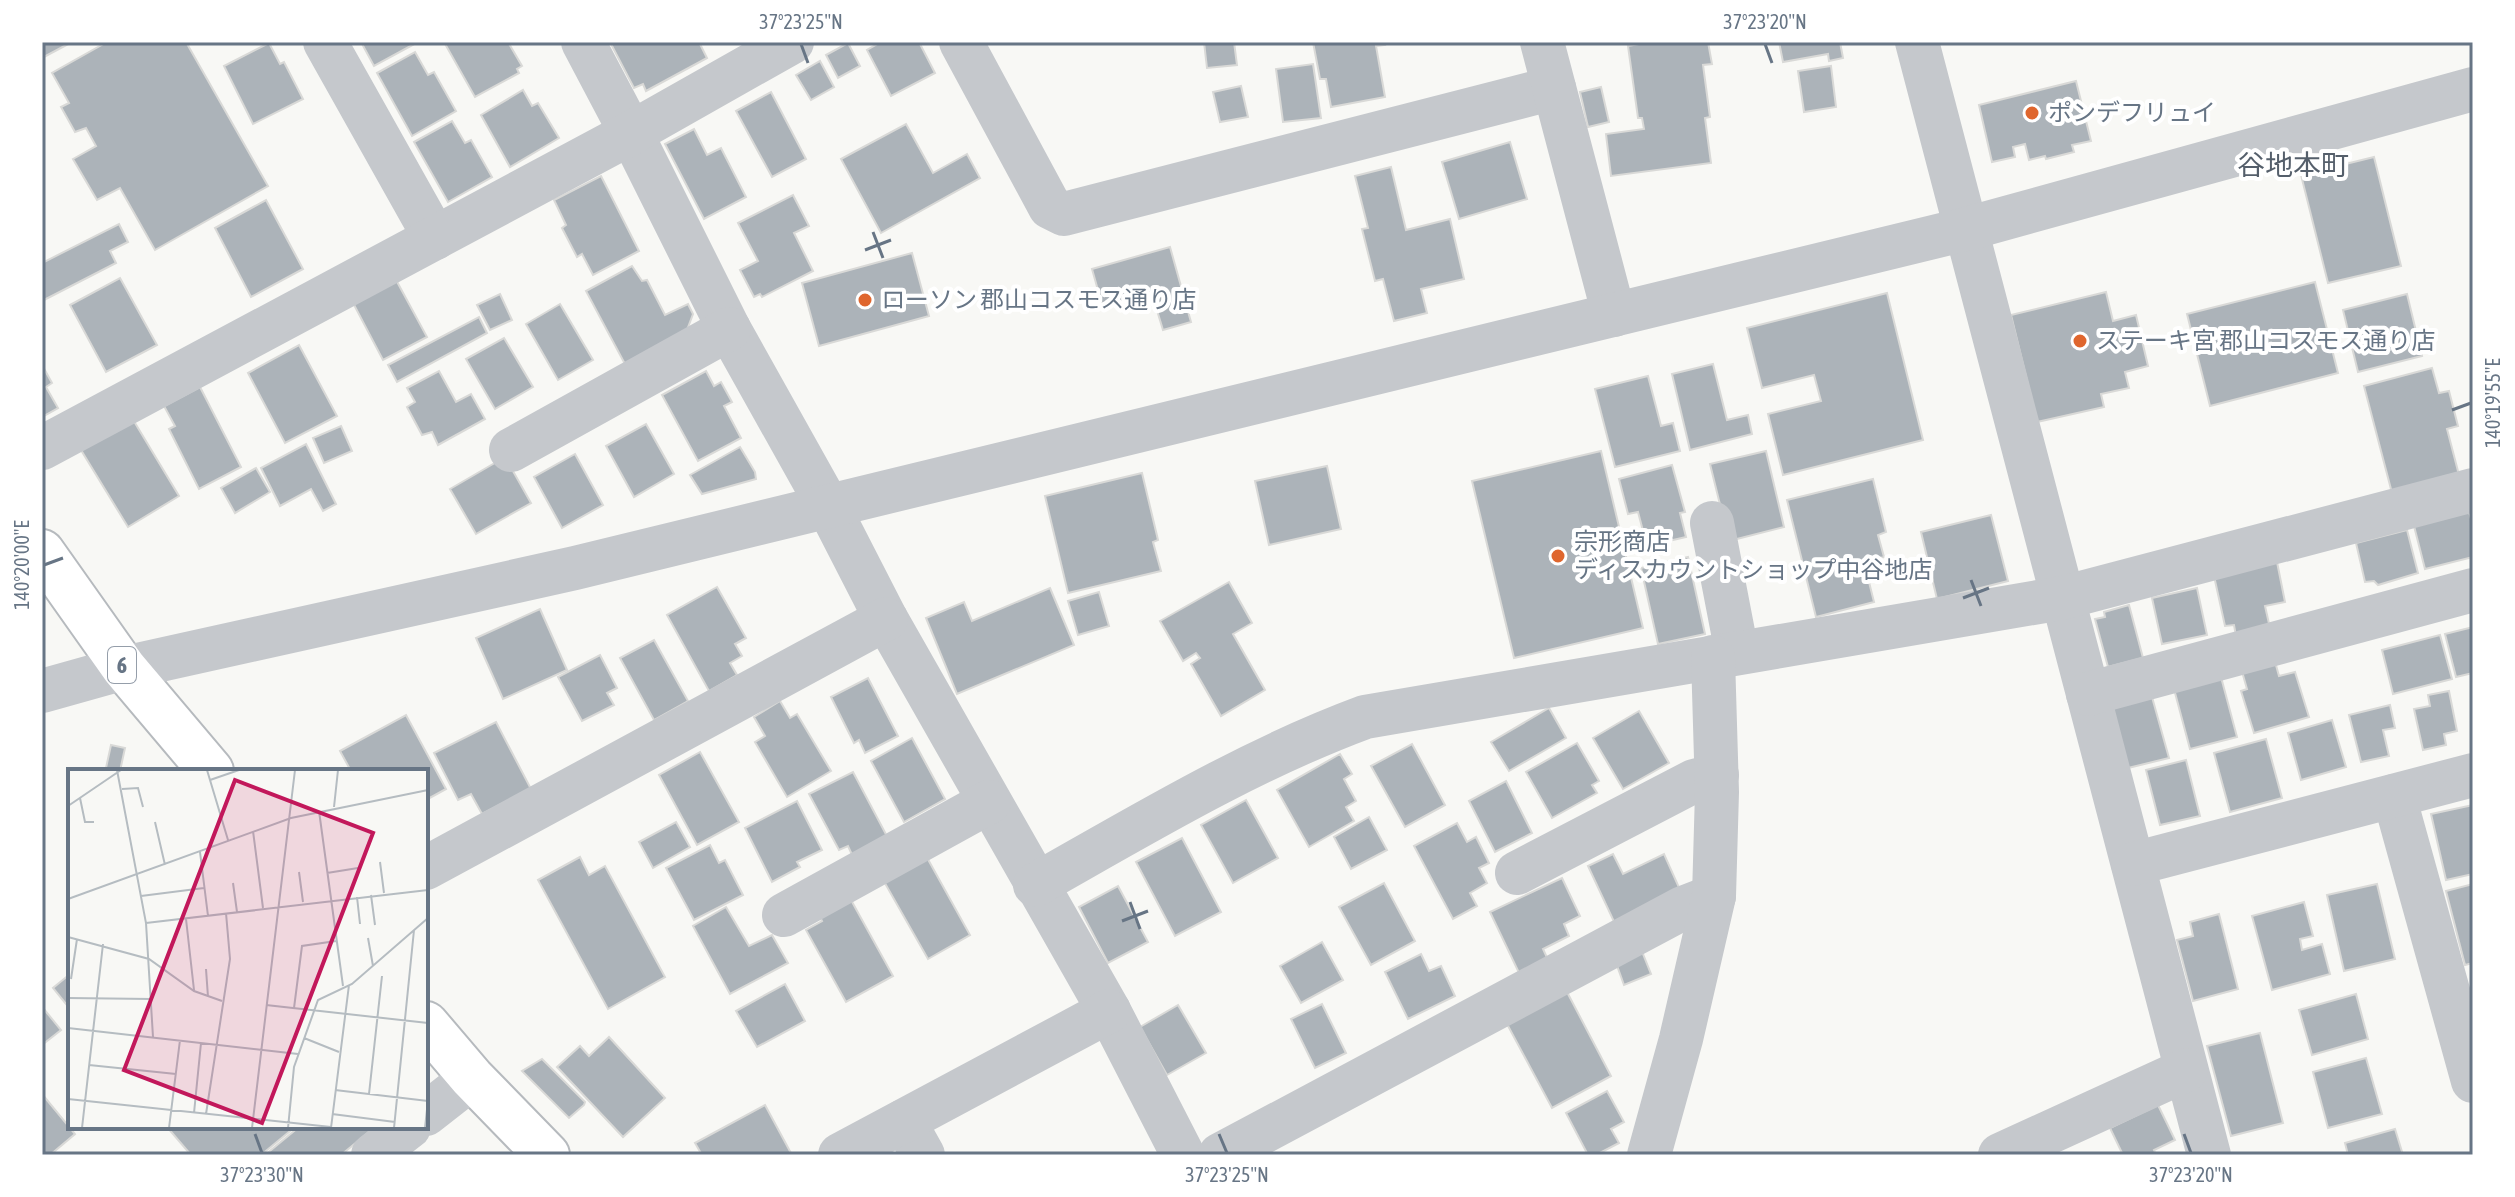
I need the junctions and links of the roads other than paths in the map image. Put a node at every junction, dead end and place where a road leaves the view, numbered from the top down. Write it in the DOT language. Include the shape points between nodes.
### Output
graph roads {
  1 [pos="325,42"];
  2 [pos="583,42"];
  3 [pos="792,42"];
  4 [pos="961,42"];
  5 [pos="1542,42"];
  6 [pos="1917,42"];
  7 [pos="1554,88"];
  8 [pos="2473,89"];
  9 [pos="631,133"];
  10 [pos="1966,229"];
  11 [pos="435,238"];
  12 [pos="1614,315"];
  13 [pos="729,329"];
  14 [pos="42,448"];
  15 [pos="511,450"];
  16 [pos="2473,490"];
  17 [pos="828,506"];
  18 [pos="1712,523"];
  19 [pos="42,552"];
  20 [pos="2473,590"];
  21 [pos="2062,598"];
  22 [pos="886,619"];
  23 [pos="1725,655"];
  24 [pos="124,668"];
  25 [pos="42,691"];
  26 [pos="2088,694"];
  27 [pos="209,769"];
  28 [pos="1717,775"];
  29 [pos="2473,775"];
  30 [pos="2394,796"];
  31 [pos="989,802"];
  32 [pos="2133,864"];
  33 [pos="428,867"];
  34 [pos="1517,873"];
  35 [pos="1035,885"];
  36 [pos="1714,896"];
  37 [pos="784,915"];
  38 [pos="1109,1011"];
  39 [pos="428,1026"];
  40 [pos="2186,1070"];
  41 [pos="472,1078"];
  42 [pos="2473,1081"];
  43 [pos="428,1112"];
  44 [pos="406,1129"];
  45 [pos="914,1138"];
  46 [pos="373,1155"];
  47 [pos="547,1155"];
  48 [pos="840,1155"];
  49 [pos="1183,1155"];
  50 [pos="1220,1155"];
  51 [pos="1649,1155"];
  52 [pos="2000,1155"];
  53 [pos="2209,1155"];
  1 -- 11 [label="street"];
  2 -- 9 [label="street"];
  3 -- 9 [label="street"];
  4 -- 7 [label="street" via="1050,207 1064,214"];
  5 -- 7 [label="street"];
  6 -- 10 [label="street"];
  7 -- 12 [label="street"];
  8 -- 10 [label="street"];
  9 -- 11 [label="street"];
  9 -- 13 [label="street"];
  10 -- 12 [label="street"];
  10 -- 21 [label="street"];
  11 -- 14 [label="street"];
  12 -- 17 [label="street"];
  13 -- 15 [label="street"];
  13 -- 17 [label="street"];
  16 -- 21 [label="street"];
  17 -- 22 [label="street"];
  17 -- 24 [label="street"];
  18 -- 23 [label="street"];
  19 -- 24 [label="main road, 6"];
  20 -- 26 [label="street"];
  21 -- 23 [label="street"];
  21 -- 26 [label="street"];
  22 -- 31 [label="street"];
  22 -- 33 [label="street"];
  23 -- 28 [label="street"];
  23 -- 35 [label="street" via="1365,717 1225,778"];
  24 -- 25 [label="street"];
  24 -- 27 [label="main road, 6"];
  26 -- 32 [label="street"];
  28 -- 34 [label="street" via="1694,781"];
  28 -- 36 [label="street"];
  29 -- 30 [label="street"];
  30 -- 32 [label="street"];
  30 -- 42 [label="street"];
  31 -- 35 [label="street"];
  31 -- 37 [label="street"];
  32 -- 40 [label="street"];
  35 -- 38 [label="street"];
  36 -- 50 [label="street"];
  36 -- 51 [label="street"];
  38 -- 45 [label="street"];
  38 -- 49 [label="street"];
  39 -- 41 [label="main road"];
  40 -- 52 [label="street"];
  40 -- 53 [label="street"];
  41 -- 43 [label="street"];
  41 -- 47 [label="main road"];
  44 -- 46 [label="street"];
  45 -- 48 [label="street"];
}
